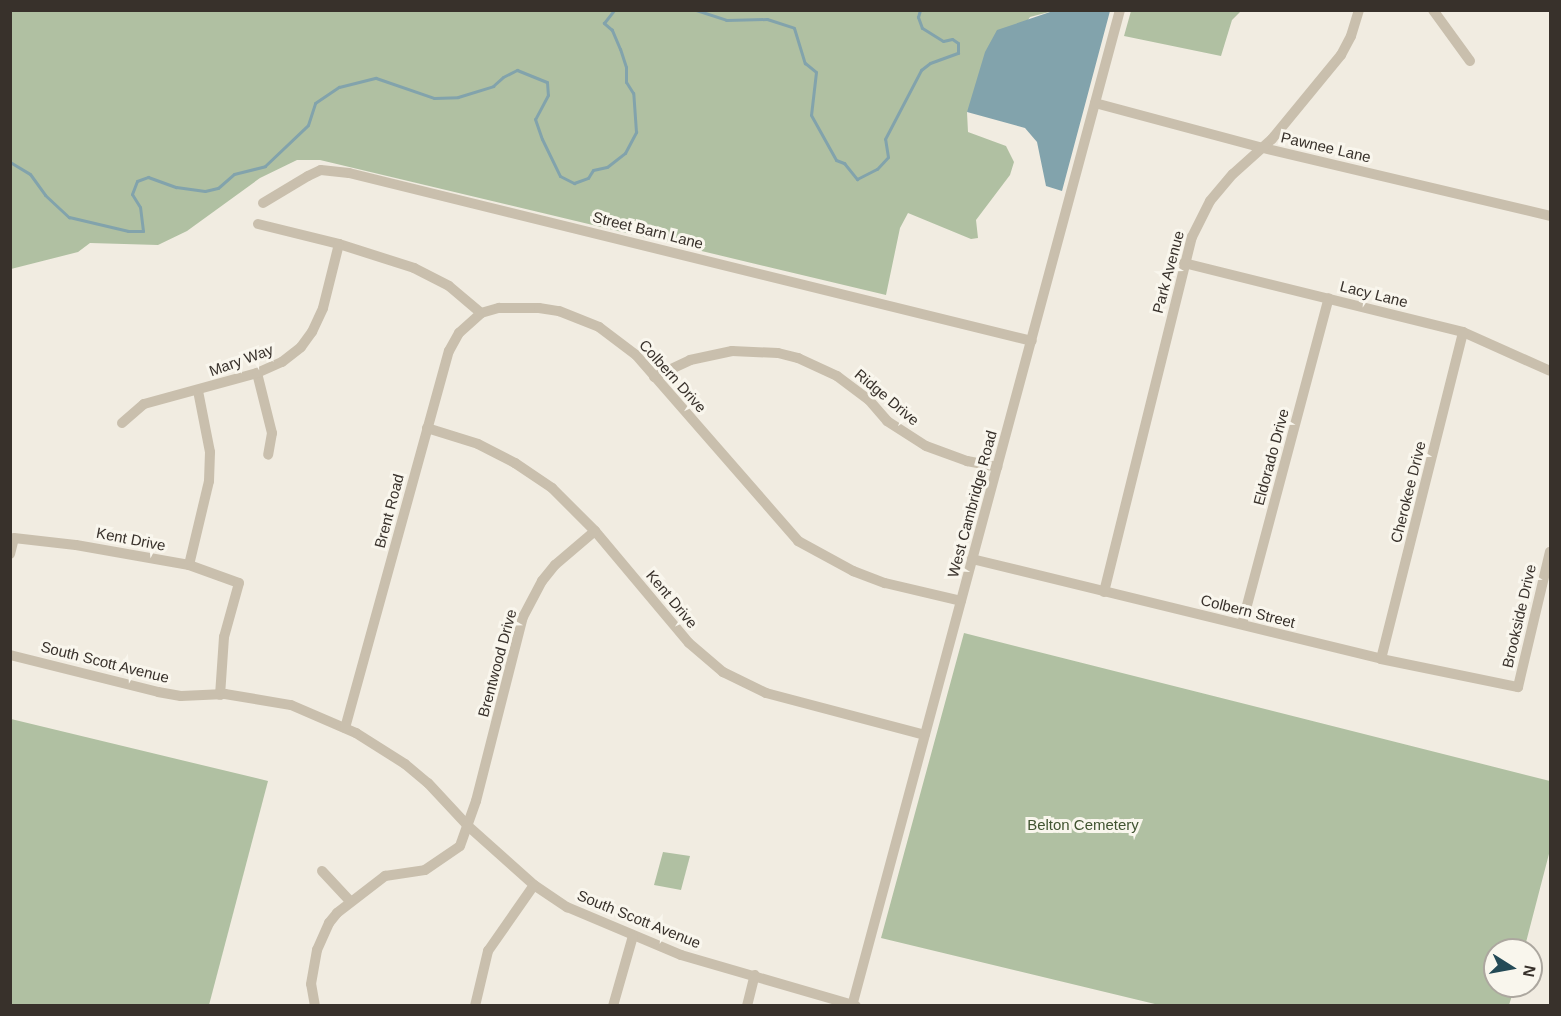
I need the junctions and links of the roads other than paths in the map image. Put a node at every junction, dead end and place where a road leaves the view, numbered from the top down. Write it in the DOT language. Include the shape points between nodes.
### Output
graph roads {
  1 [pos="1120,10"];
  2 [pos="1359,10"];
  3 [pos="1433,10"];
  4 [pos="1470,62"];
  5 [pos="1095,103"];
  6 [pos="1263,148"];
  7 [pos="263,203"];
  8 [pos="1551,216"];
  9 [pos="258,224"];
  10 [pos="339,244"];
  11 [pos="1184,263"];
  12 [pos="1329,298"];
  13 [pos="481,313"];
  14 [pos="1463,332"];
  15 [pos="1032,341"];
  16 [pos="1551,371"];
  17 [pos="257,373"];
  18 [pos="654,377"];
  19 [pos="198,391"];
  20 [pos="122,423"];
  21 [pos="427,428"];
  22 [pos="268,455"];
  23 [pos="997,467"];
  24 [pos="595,531"];
  25 [pos="1551,552"];
  26 [pos="10,554"];
  27 [pos="972,559"];
  28 [pos="189,565"];
  29 [pos="1548,569"];
  30 [pos="1104,592"];
  31 [pos="961,601"];
  32 [pos="1242,624"];
  33 [pos="10,655"];
  34 [pos="1381,660"];
  35 [pos="1518,687"];
  36 [pos="220,694"];
  37 [pos="345,728"];
  38 [pos="925,735"];
  39 [pos="468,826"];
  40 [pos="322,871"];
  41 [pos="534,885"];
  42 [pos="350,901"];
  43 [pos="633,936"];
  44 [pos="755,975"];
  45 [pos="311,1005"];
  46 [pos="475,1005"];
  47 [pos="613,1005"];
  48 [pos="747,1005"];
  49 [pos="854,1005"];
  1 -- 5 [label="street, West Cambridge Road"];
  2 -- 6 [label="street, Park Avenue" via="1341,55"];
  3 -- 4 [label="street"];
  5 -- 6 [label="street, Pawnee Lane"];
  5 -- 15 [label="street, West Cambridge Road"];
  6 -- 8 [label="street, Pawnee Lane"];
  6 -- 11 [label="street, Park Avenue" via="1210,201"];
  7 -- 15 [label="street, Street Barn Lane" via="321,170 349,173"];
  9 -- 10 [label="street"];
  10 -- 13 [label="street" via="431,275"];
  10 -- 17 [label="street, Mary Way" via="323,308 312,332 282,362"];
  11 -- 12 [label="street, Lacy Lane"];
  11 -- 30 [label="street, Park Avenue"];
  12 -- 14 [label="street, Lacy Lane"];
  12 -- 32 [label="street, Eldorado Drive"];
  13 -- 18 [label="street, Colbern Drive" via="519,306 579,318 619,340"];
  13 -- 21 [label="street, Brent Road" via="459,333 449,351"];
  14 -- 16 [label="street, Lacy Lane"];
  14 -- 34 [label="street, Cherokee Drive"];
  15 -- 23 [label="street, West Cambridge Road"];
  17 -- 19 [label="street, Mary Way"];
  17 -- 22 [label="street" via="272,433"];
  18 -- 23 [label="street, Ridge Drive" via="690,360 732,351 798,358 846,382 887,421 926,446"];
  18 -- 31 [label="street, Colbern Drive" via="798,541 853,571 885,583"];
  19 -- 20 [label="street, Mary Way" via="144,405"];
  19 -- 28 [label="street" via="210,452 209,481"];
  21 -- 24 [label="street, Kent Drive" via="478,444 515,463 552,488"];
  21 -- 37 [label="street, Brent Road"];
  23 -- 27 [label="street, West Cambridge Road"];
  24 -- 38 [label="street, Kent Drive" via="689,643 723,672 766,693"];
  24 -- 39 [label="street, Brentwood Drive" via="555,564 523,617"];
  25 -- 29 [label="street, Brookside Drive"];
  26 -- 28 [label="street, Kent Drive" via="14,538 87,546"];
  27 -- 30 [label="street, Colbern Street"];
  27 -- 31 [label="street, West Cambridge Road"];
  28 -- 36 [label="street, Kent Drive" via="239,583 224,637"];
  29 -- 35 [label="street, Brookside Drive"];
  30 -- 32 [label="street, Colbern Street"];
  31 -- 38 [label="street, West Cambridge Road"];
  32 -- 34 [label="street, Colbern Street"];
  33 -- 36 [label="street, South Scott Avenue" via="158,692 181,696"];
  34 -- 35 [label="street, Colbern Street"];
  36 -- 37 [label="street, South Scott Avenue" via="291,705"];
  37 -- 39 [label="street, South Scott Avenue" via="423,779"];
  38 -- 49 [label="street, West Cambridge Road"];
  39 -- 41 [label="street, South Scott Avenue"];
  39 -- 42 [label="street, Brentwood Drive" via="460,846 437,865 385,876"];
  40 -- 42 [label="street"];
  41 -- 43 [label="street, South Scott Avenue" via="567,907"];
  41 -- 46 [label="street" via="488,951"];
  42 -- 45 [label="street, Brentwood Drive" via="329,923 317,950"];
  43 -- 44 [label="street, South Scott Avenue" via="681,956"];
  43 -- 47 [label="street"];
  44 -- 48 [label="street"];
  44 -- 49 [label="street, South Scott Avenue"];
}
